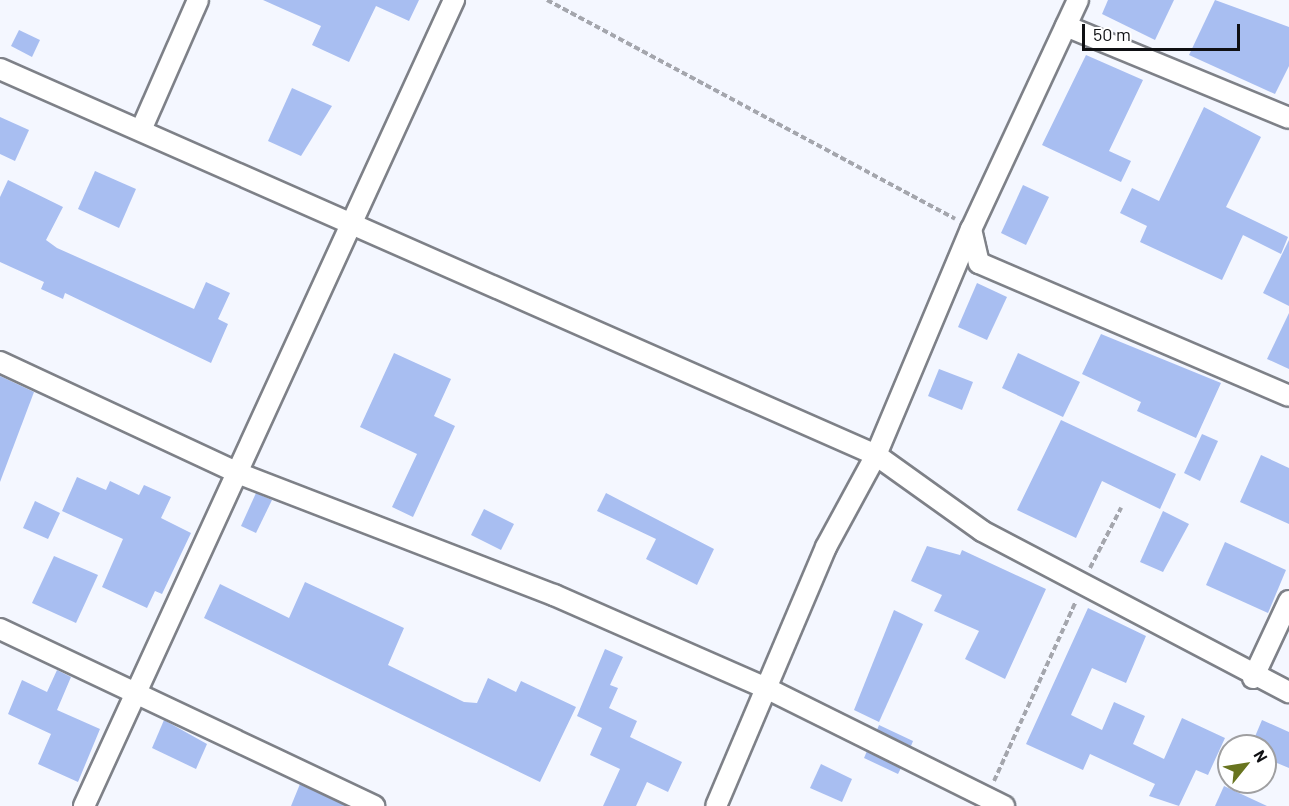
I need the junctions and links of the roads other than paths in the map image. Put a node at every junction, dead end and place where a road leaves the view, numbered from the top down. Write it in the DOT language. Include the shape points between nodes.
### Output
graph roads {
  1 [pos="198,0"];
  2 [pos="454,0"];
  3 [pos="1078,0"];
  4 [pos="1066,26"];
  5 [pos="0,69"];
  6 [pos="1289,117"];
  7 [pos="141,130"];
  8 [pos="354,222"];
  9 [pos="971,229"];
  10 [pos="0,362"];
  11 [pos="1289,396"];
  12 [pos="876,455"];
  13 [pos="240,474"];
  14 [pos="1289,601"];
  15 [pos="0,629"];
  16 [pos="1253,678"];
  17 [pos="766,688"];
  18 [pos="1289,692"];
  19 [pos="137,693"];
  20 [pos="84,806"];
  21 [pos="374,806"];
  22 [pos="716,806"];
  23 [pos="1004,806"];
  1 -- 7 [label="street"];
  2 -- 8 [label="street"];
  3 -- 4 [label="street"];
  4 -- 6 [label="street"];
  4 -- 9 [label="street"];
  5 -- 7 [label="street"];
  7 -- 8 [label="street"];
  8 -- 12 [label="street"];
  8 -- 13 [label="street"];
  9 -- 11 [label="street" via="979,263"];
  9 -- 12 [label="street"];
  10 -- 13 [label="street"];
  12 -- 16 [label="street" via="982,531"];
  12 -- 17 [label="street" via="826,547"];
  13 -- 17 [label="street" via="554,595"];
  13 -- 19 [label="street"];
  14 -- 16 [label="street"];
  15 -- 19 [label="street"];
  16 -- 18 [label="street"];
  17 -- 22 [label="street"];
  17 -- 23 [label="street"];
  19 -- 20 [label="street"];
  19 -- 21 [label="street"];
}
